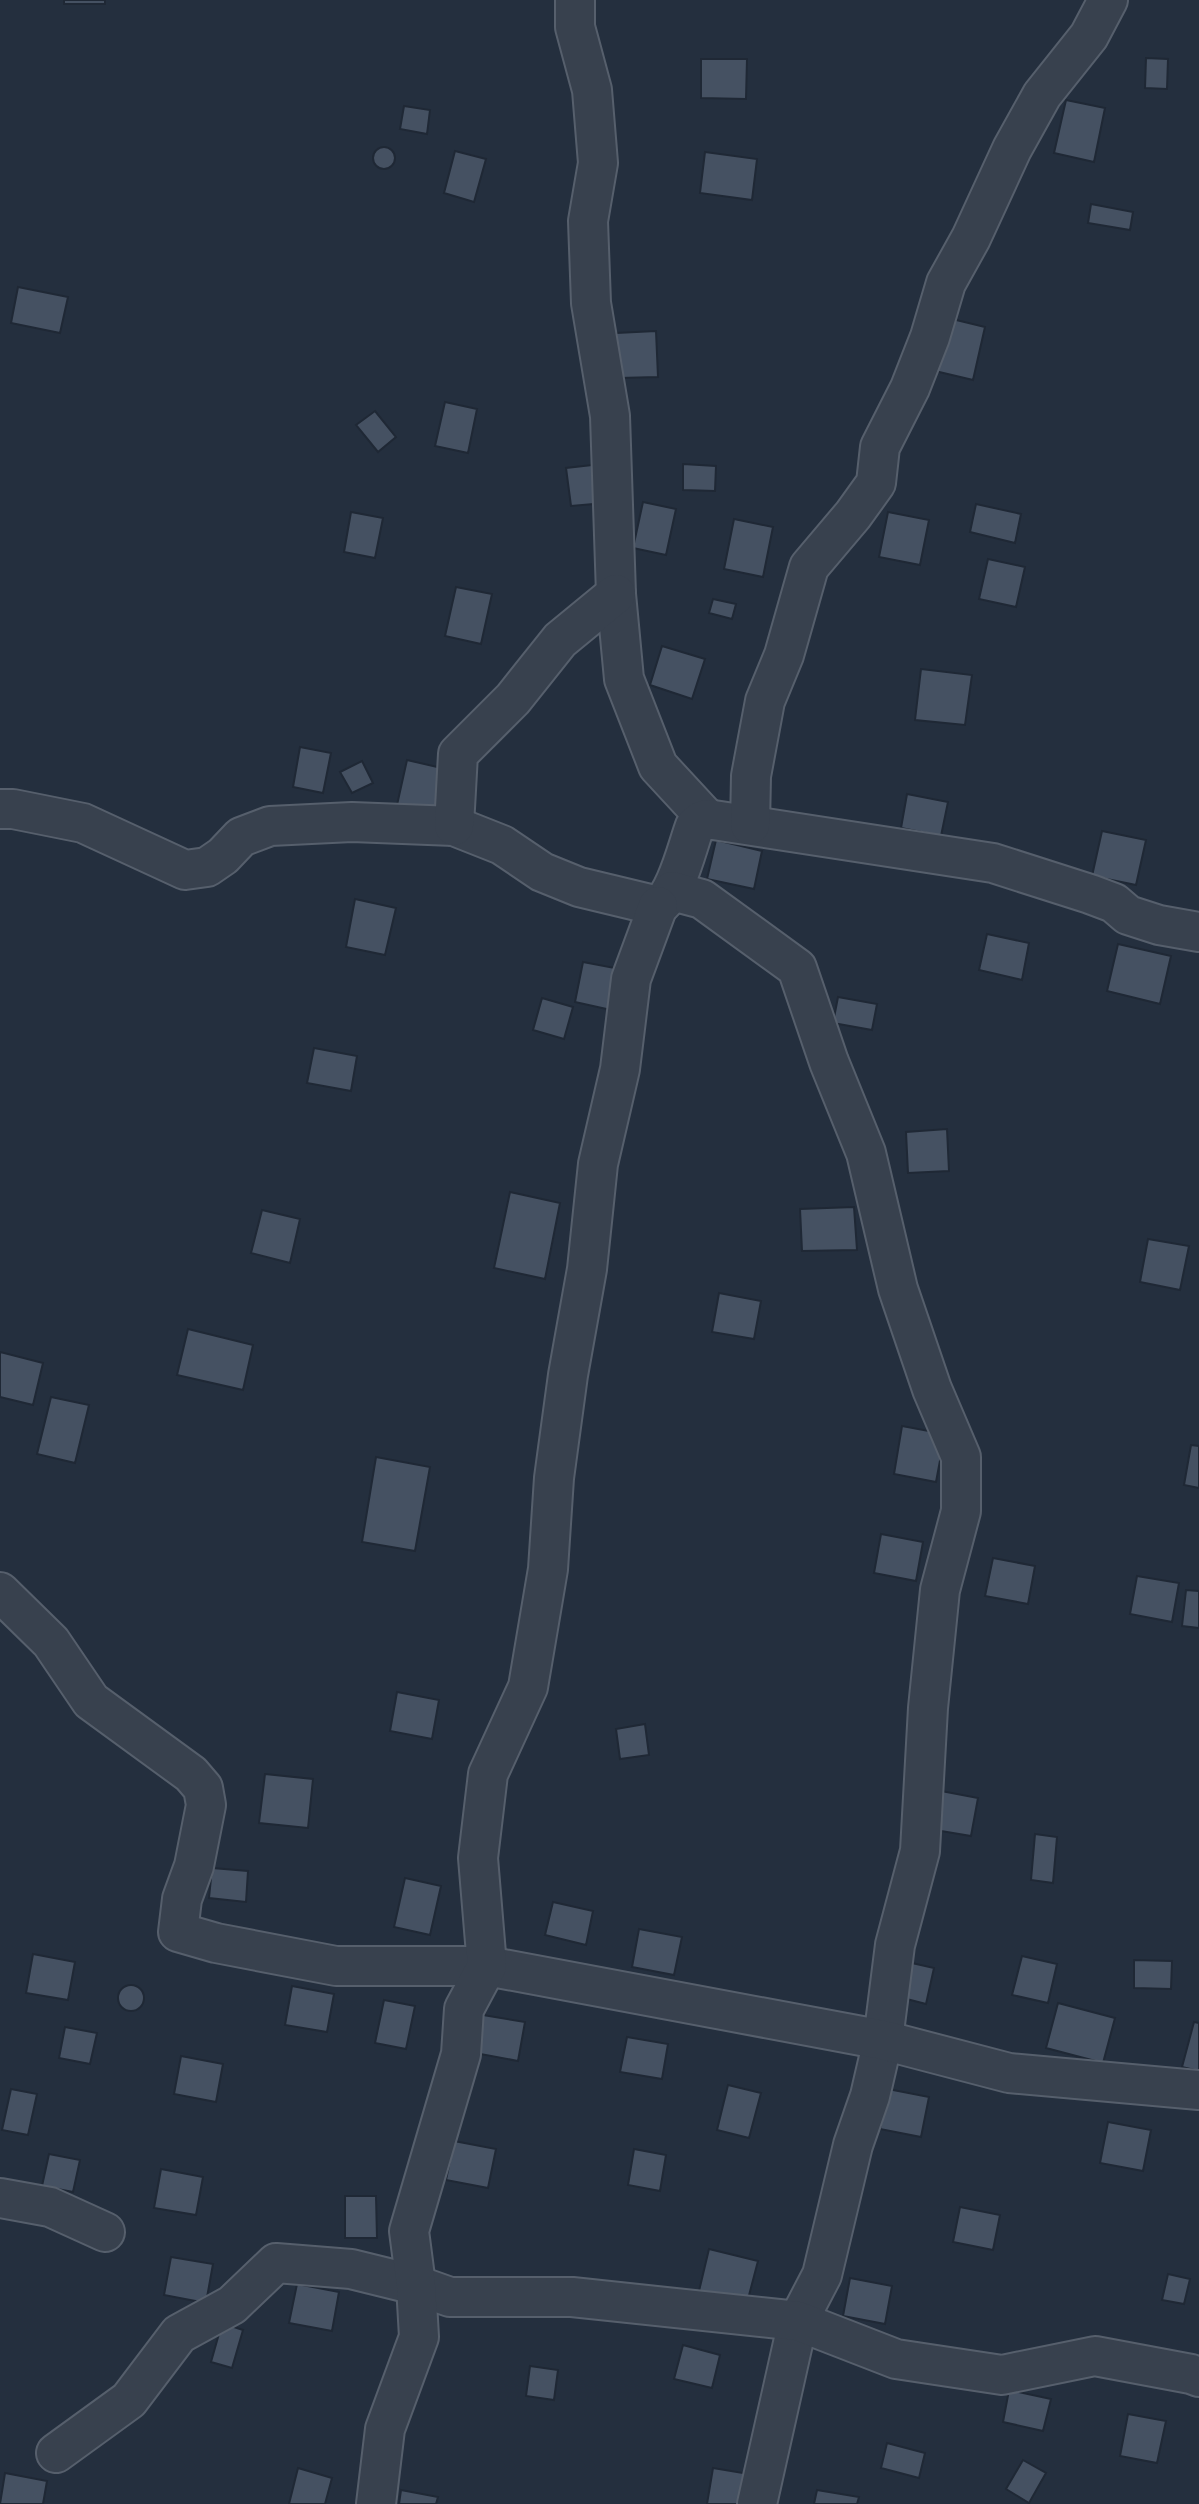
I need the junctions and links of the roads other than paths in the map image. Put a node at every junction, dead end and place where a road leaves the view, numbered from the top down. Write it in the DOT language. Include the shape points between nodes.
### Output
graph roads {
  1 [pos="575,0"];
  2 [pos="1108,0"];
  3 [pos="616,594"];
  4 [pos="0,809"];
  5 [pos="708,819"];
  6 [pos="750,825"];
  7 [pos="454,826"];
  8 [pos="665,899"];
  9 [pos="1199,932"];
  10 [pos="0,1592"];
  11 [pos="487,1966"];
  12 [pos="883,2040"];
  13 [pos="1199,2090"];
  14 [pos="0,2198"];
  15 [pos="105,2232"];
  16 [pos="416,2285"];
  17 [pos="798,2321"];
  18 [pos="1199,2377"];
  19 [pos="55,2453"];
  20 [pos="376,2504"];
  21 [pos="757,2504"];
  1 -- 3 [label="street" via="575,27 592,90 598,163 588,221 590,303 610,416"];
  2 -- 6 [label="street" via="1089,36 1042,95 946,283 911,388 880,447 876,483 809,567 784,655 765,701 751,776"];
  3 -- 5 [label="street" via="624,679 658,766"];
  3 -- 7 [label="street" via="560,640 513,699 458,754"];
  4 -- 7 [label="street" via="83,823 185,870 207,867 241,837 270,826 352,822"];
  5 -- 6 [label="street"];
  5 -- 8 [label="street" via="695,826"];
  6 -- 9 [label="street" via="993,863 1114,903 1128,915"];
  7 -- 8 [label="street" via="502,845 542,872 579,887"];
  8 -- 11 [label="street" via="631,979 620,1069 598,1164 587,1269 554,1478 548,1569 528,1687 488,1774 478,1858"];
  8 -- 12 [label="street" via="702,899 797,968 866,1153 898,1289 961,1457 961,1511 940,1590 920,1851 895,1945"];
  10 -- 11 [label="street" via="51,1642 91,1701 191,1774 203,1788 206,1805 178,1932 336,1966"];
  11 -- 12 [label="street"];
  11 -- 16 [label="street" via="464,2009 461,2054 408,2231"];
  12 -- 13 [label="street" via="1009,2073"];
  12 -- 17 [label="street" via="822,2275"];
  14 -- 15 [label="street" via="50,2207"];
  16 -- 17 [label="street" via="450,2297 572,2297"];
  16 -- 19 [label="street" via="351,2269 276,2263 232,2305 179,2334 129,2400"];
  16 -- 20 [label="street" via="419,2337 385,2429"];
  17 -- 18 [label="street" via="896,2358 1002,2375 1095,2356"];
  17 -- 21 [label="street"];
}
